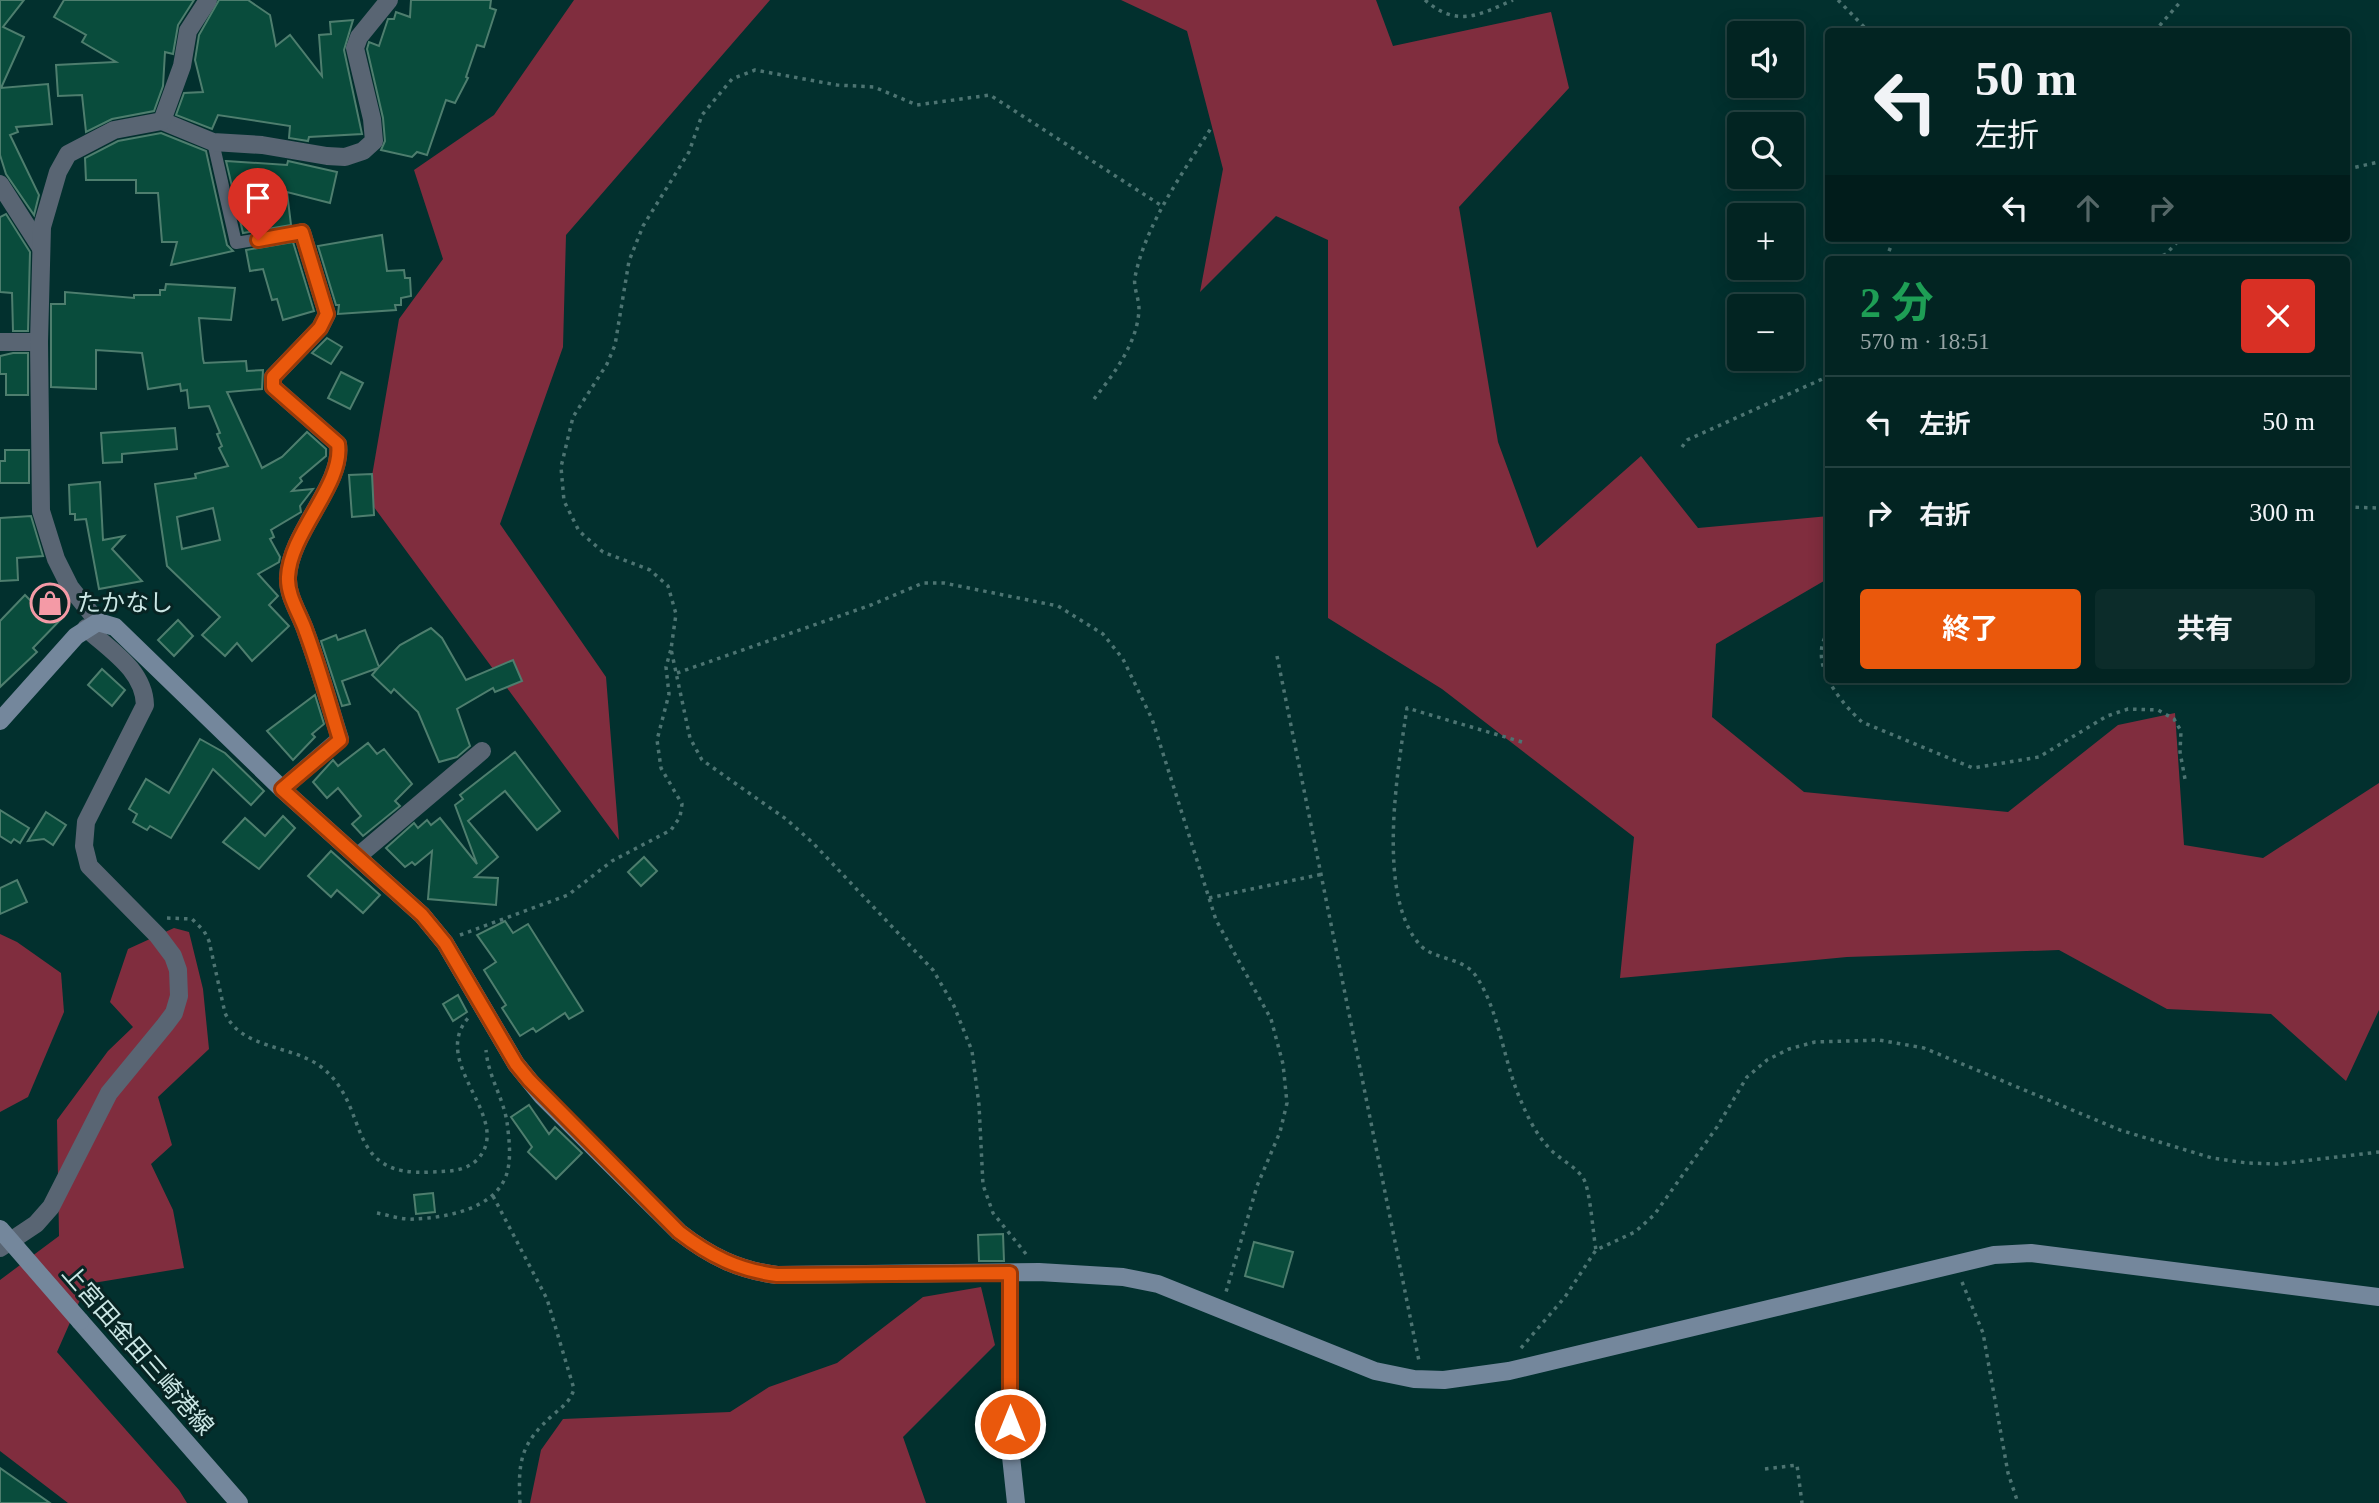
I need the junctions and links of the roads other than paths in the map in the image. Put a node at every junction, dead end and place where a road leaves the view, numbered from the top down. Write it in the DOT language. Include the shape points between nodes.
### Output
graph roads {
  1 [pos="208,0"];
  2 [pos="389,0"];
  3 [pos="162,121"];
  4 [pos="213,142"];
  5 [pos="0,184"];
  6 [pos="302,232"];
  7 [pos="41,248"];
  8 [pos="0,342"];
  9 [pos="39,342"];
  10 [pos="92,625"];
  11 [pos="0,721"];
  12 [pos="482,751"];
  13 [pos="282,789"];
  14 [pos="357,857"];
  15 [pos="0,1229"];
  16 [pos="0,1248"];
  17 [pos="1010,1273"];
  18 [pos="2379,1297"];
  19 [pos="239,1503"];
  20 [pos="1016,1503"];
  1 -- 3 [label="street" via="188,31 182,66"];
  2 -- 4 [label="street" via="355,48 374,141 363,150 345,157"];
  3 -- 4 [label="street"];
  3 -- 7 [label="street" via="114,130 68,153 46,211"];
  4 -- 6 [label="lane" via="236,243"];
  5 -- 7 [label="street"];
  6 -- 13 [label="street" via="327,314 320,328 273,377 273,387 338,444 340,455 295,543 288,578 340,740"];
  7 -- 9 [label="street"];
  8 -- 9 [label="street"];
  9 -- 10 [label="street" via="41,511 56,559"];
  10 -- 11 [label="street"];
  10 -- 13 [label="street" via="115,627"];
  10 -- 16 [label="street" via="131,669 144,690 145,705 86,822 84,846 89,866 173,956 179,996 174,1013 109,1093 51,1207 36,1224"];
  12 -- 14 [label="street"];
  13 -- 14 [label="street"];
  14 -- 17 [label="street" via="422,915 445,943 516,1064 542,1096 679,1232 725,1262 749,1272 777,1275"];
  15 -- 19 [label="street, 上宮田金田三崎港線, bridge"];
  17 -- 18 [label="street" via="1123,1277 1158,1284 1375,1371 1444,1380 1509,1371 1697,1328 1955,1262 2031,1253"];
  17 -- 20 [label="street" via="1010,1447"];
}
